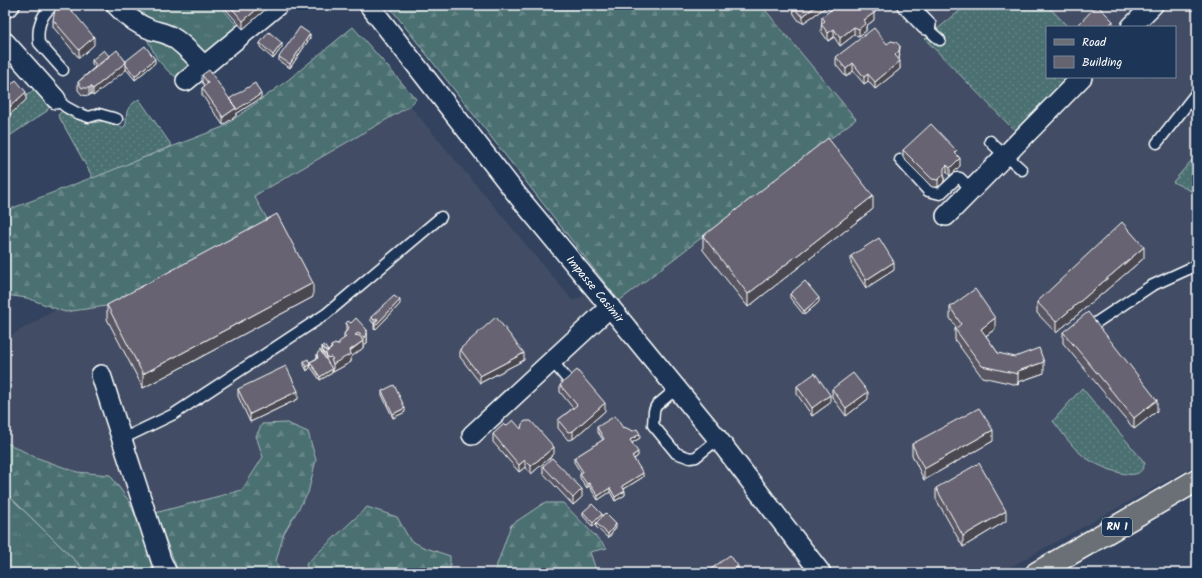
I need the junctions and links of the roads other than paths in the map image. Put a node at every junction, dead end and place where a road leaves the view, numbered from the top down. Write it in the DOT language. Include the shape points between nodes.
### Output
graph roads {
  1 [pos="10,5"];
  2 [pos="54,5"];
  3 [pos="116,5"];
  4 [pos="278,5"];
  5 [pos="369,5"];
  6 [pos="907,5"];
  7 [pos="1153,5"];
  8 [pos="5,8"];
  9 [pos="926,25"];
  10 [pos="1132,26"];
  11 [pos="940,40"];
  12 [pos="8,51"];
  13 [pos="204,66"];
  14 [pos="63,70"];
  15 [pos="1081,78"];
  16 [pos="186,81"];
  17 [pos="1197,92"];
  18 [pos="56,99"];
  19 [pos="117,119"];
  20 [pos="990,141"];
  21 [pos="1157,143"];
  22 [pos="1005,155"];
  23 [pos="900,160"];
  24 [pos="1022,170"];
  25 [pos="972,190"];
  26 [pos="946,216"];
  27 [pos="441,217"];
  28 [pos="1197,265"];
  29 [pos="610,307"];
  30 [pos="1097,322"];
  31 [pos="552,361"];
  32 [pos="101,374"];
  33 [pos="568,380"];
  34 [pos="676,389"];
  35 [pos="472,435"];
  36 [pos="122,439"];
  37 [pos="718,439"];
  38 [pos="1197,480"];
  39 [pos="167,573"];
  40 [pos="821,573"];
  41 [pos="1037,573"];
  1 -- 8 [label="street"];
  2 -- 14 [label="lane" via="42,17 38,38 39,43"];
  3 -- 13 [label="street" via="139,24 172,36"];
  4 -- 13 [label="street"];
  5 -- 29 [label="street, Impasse Casimir" via="518,196"];
  6 -- 9 [label="street"];
  7 -- 10 [label="street"];
  9 -- 11 [label="lane"];
  12 -- 18 [label="street"];
  13 -- 16 [label="street"];
  15 -- 22 [label="street"];
  17 -- 21 [label="lane"];
  18 -- 19 [label="lane" via="77,113 89,117 99,114"];
  20 -- 22 [label="lane"];
  22 -- 24 [label="lane"];
  22 -- 25 [label="street"];
  23 -- 25 [label="lane" via="928,191 940,194 957,178"];
  25 -- 26 [label="street"];
  27 -- 36 [label="lane" via="326,314 174,414"];
  28 -- 30 [label="lane" via="1151,286"];
  29 -- 31 [label="street"];
  29 -- 34 [label="street, Impasse Casimir"];
  31 -- 33 [label="lane"];
  31 -- 35 [label="street"];
  32 -- 36 [label="street"];
  34 -- 37 [label="street, Impasse Casimir"];
  34 -- 37 [label="lane" via="656,406 652,425 676,453 690,458 696,457"];
  36 -- 39 [label="street"];
  37 -- 40 [label="street, Impasse Casimir"];
  38 -- 41 [label="main road, RN 1"];
}
